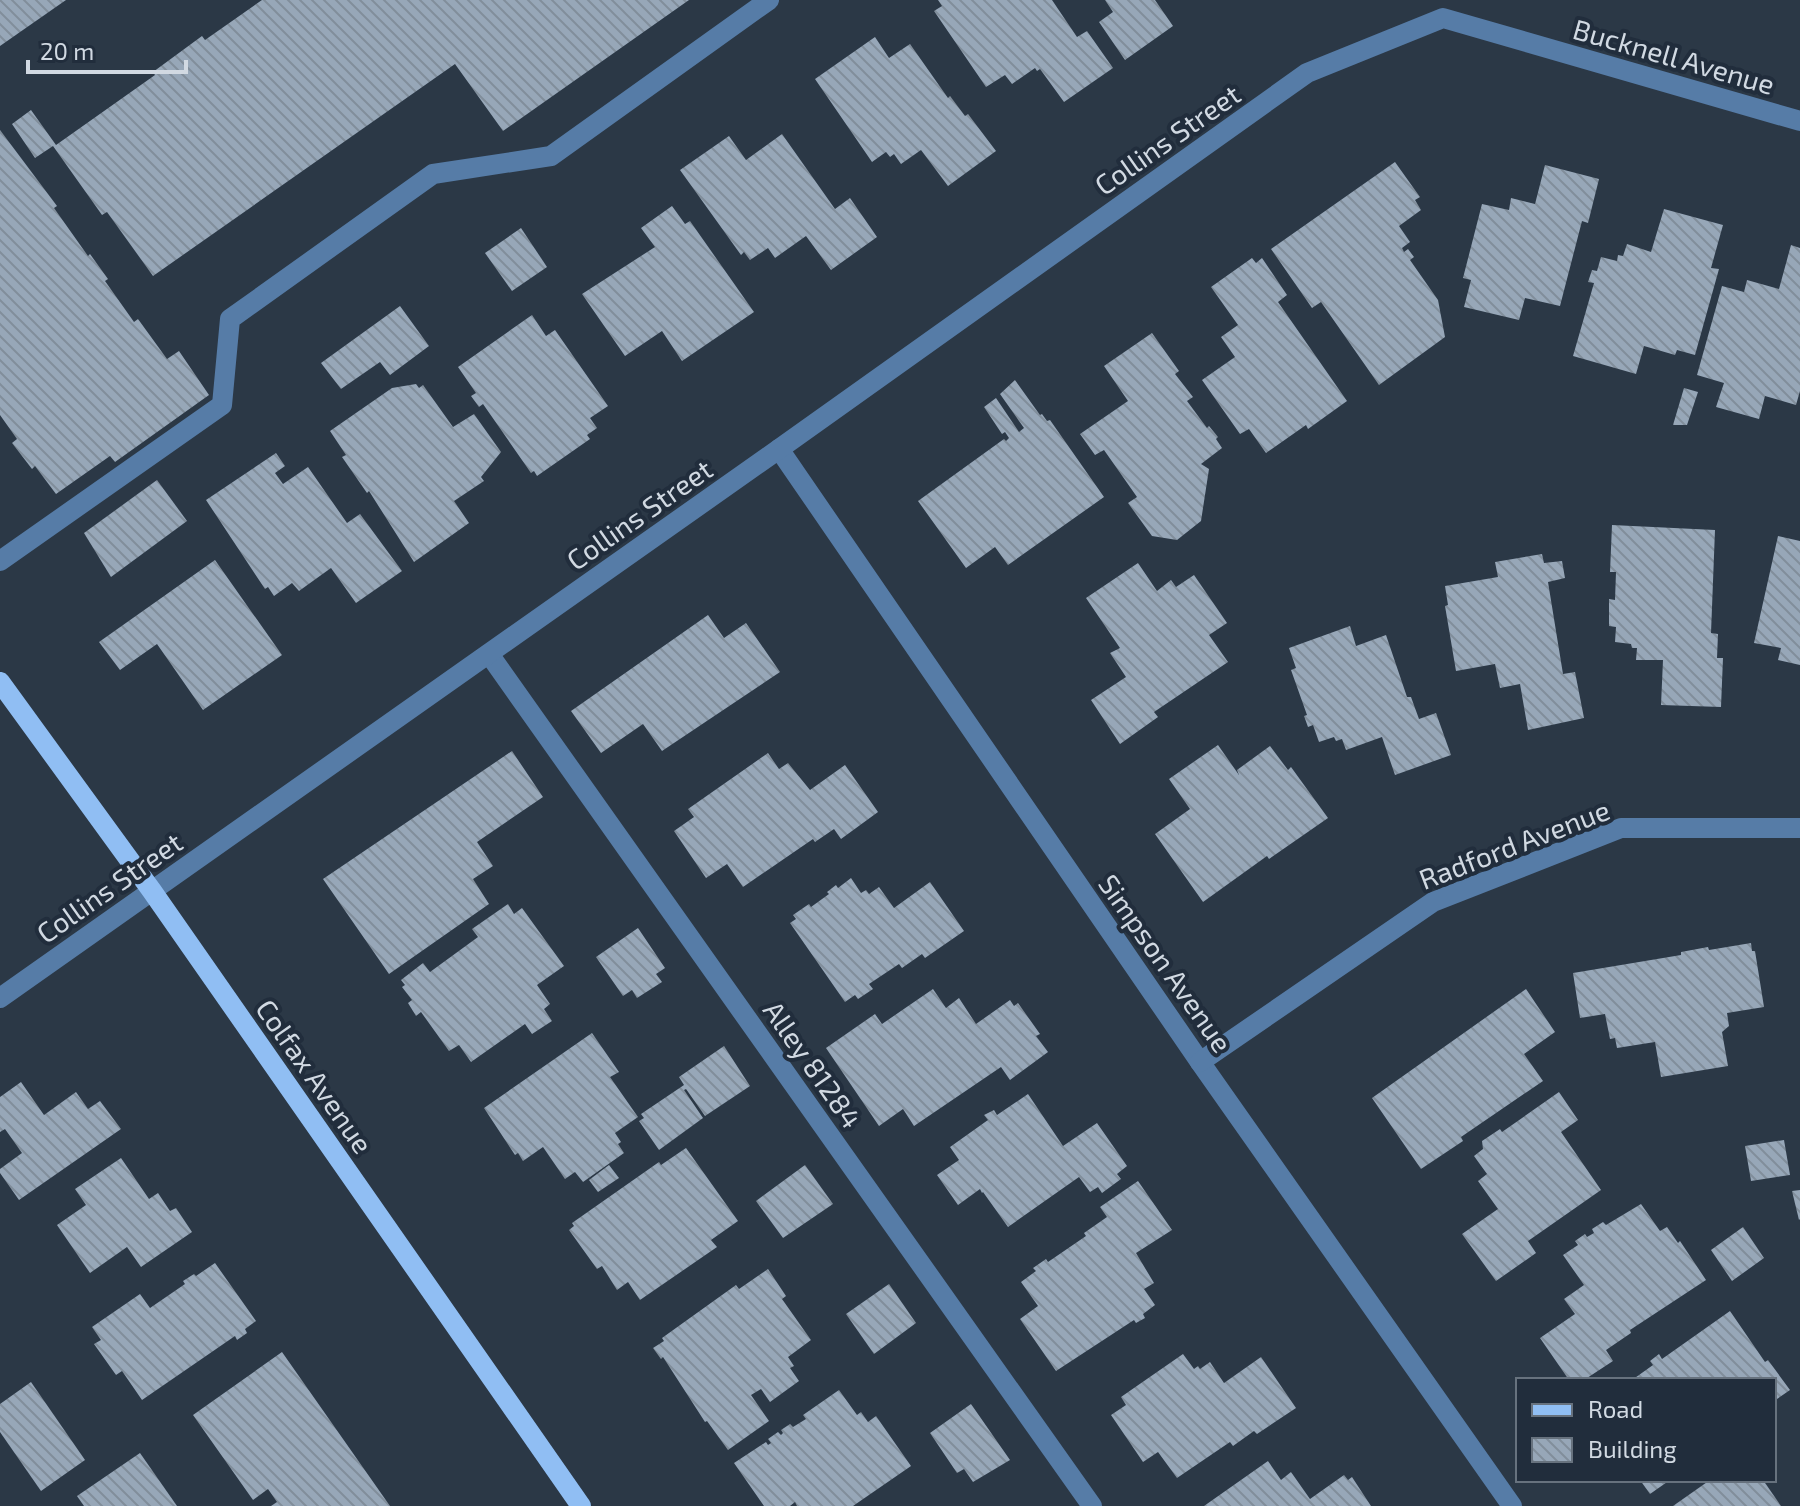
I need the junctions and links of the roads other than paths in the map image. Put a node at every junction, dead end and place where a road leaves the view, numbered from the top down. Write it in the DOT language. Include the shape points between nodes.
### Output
graph roads {
  1 [pos="769,0"];
  2 [pos="1307,73"];
  3 [pos="1800,121"];
  4 [pos="779,449"];
  5 [pos="0,561"];
  6 [pos="489,654"];
  7 [pos="0,682"];
  8 [pos="1800,828"];
  9 [pos="152,891"];
  10 [pos="0,998"];
  11 [pos="1200,1062"];
  12 [pos="581,1506"];
  13 [pos="1092,1506"];
  14 [pos="1512,1506"];
  1 -- 5 [label="street" via="551,156 433,174 230,319 222,405"];
  2 -- 3 [label="street, Bucknell Avenue" via="1443,18"];
  2 -- 4 [label="street, Collins Street"];
  4 -- 6 [label="street, Collins Street"];
  4 -- 11 [label="street, Simpson Avenue"];
  6 -- 9 [label="street, Collins Street"];
  6 -- 13 [label="street, Alley 81284"];
  7 -- 9 [label="main road, Colfax Avenue"];
  8 -- 11 [label="street, Radford Avenue" via="1621,828 1433,902"];
  9 -- 10 [label="street, Collins Street"];
  9 -- 12 [label="main road, Colfax Avenue"];
  11 -- 14 [label="street, Simpson Avenue"];
}
